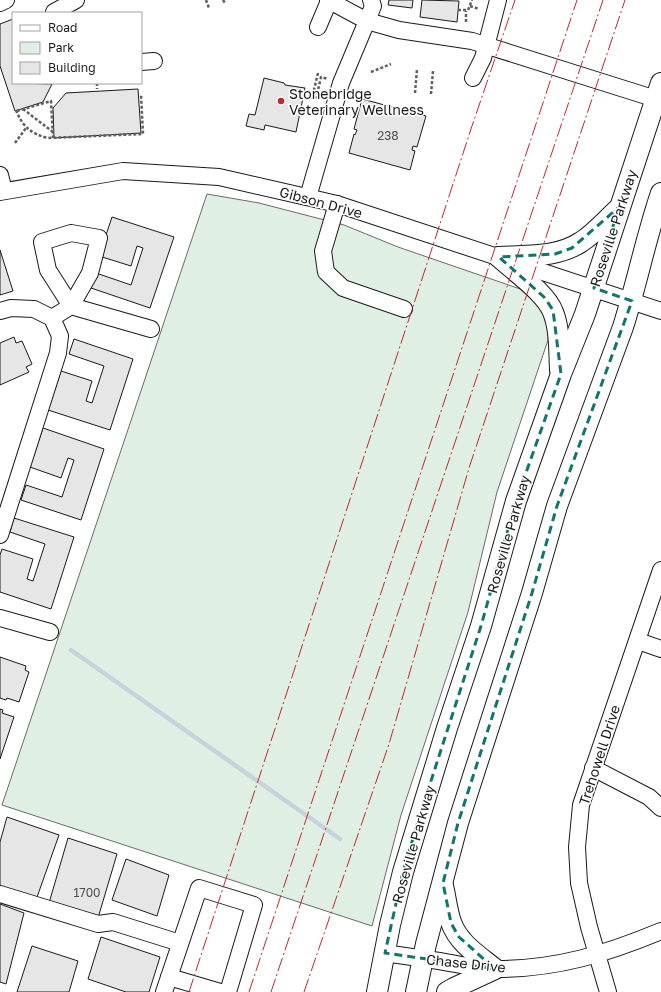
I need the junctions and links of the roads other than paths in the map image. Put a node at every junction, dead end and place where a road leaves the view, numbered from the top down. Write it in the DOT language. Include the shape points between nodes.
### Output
graph roads {
  1 [pos="6,0"];
  2 [pos="76,0"];
  3 [pos="371,0"];
  4 [pos="498,0"];
  5 [pos="328,1"];
  6 [pos="0,3"];
  7 [pos="52,8"];
  8 [pos="367,21"];
  9 [pos="318,26"];
  10 [pos="486,45"];
  11 [pos="473,78"];
  12 [pos="658,91"];
  13 [pos="0,175"];
  14 [pos="2,191"];
  15 [pos="661,194"];
  16 [pos="308,197"];
  17 [pos="337,204"];
  18 [pos="619,207"];
  19 [pos="499,257"];
  20 [pos="594,288"];
  21 [pos="632,301"];
  22 [pos="71,306"];
  23 [pos="404,309"];
  24 [pos="0,311"];
  25 [pos="661,311"];
  26 [pos="52,318"];
  27 [pos="151,329"];
  28 [pos="561,374"];
  29 [pos="1,531"];
  30 [pos="661,570"];
  31 [pos="0,618"];
  32 [pos="50,632"];
  33 [pos="638,641"];
  34 [pos="661,649"];
  35 [pos="594,768"];
  36 [pos="661,808"];
  37 [pos="443,883"];
  38 [pos="0,894"];
  39 [pos="661,931"];
  40 [pos="180,943"];
  41 [pos="385,952"];
  42 [pos="598,954"];
  43 [pos="423,959"];
  44 [pos="495,969"];
  45 [pos="169,977"];
  46 [pos="164,992"];
  47 [pos="220,992"];
  48 [pos="228,992"];
  49 [pos="377,992"];
  50 [pos="416,992"];
  51 [pos="447,992"];
  52 [pos="608,992"];
  1 -- 6 [label="street"];
  2 -- 7 [label="street"];
  3 -- 8 [label="street" via="373,6"];
  4 -- 10 [label="street"];
  5 -- 8 [label="street"];
  5 -- 9 [label="street"];
  8 -- 10 [label="street" via="399,30"];
  8 -- 16 [label="street" via="341,83"];
  10 -- 11 [label="street"];
  10 -- 12 [label="street"];
  12 -- 18 [label="main road, Roseville Parkway"];
  13 -- 14 [label="street"];
  14 -- 16 [label="street, Gibson Drive" via="123,171 219,177"];
  15 -- 21 [label="main road"];
  16 -- 17 [label="street, Gibson Drive"];
  17 -- 19 [label="street, Gibson Drive"];
  17 -- 23 [label="street" via="323,252 326,272 343,288"];
  18 -- 19 [label="main road" via="582,242 572,248 555,254"];
  18 -- 20 [label="main road, Roseville Parkway"];
  19 -- 20 [label="street, Gibson Drive"];
  19 -- 28 [label="main road" via="544,297 553,310"];
  20 -- 21 [label="street, Gibson Drive"];
  20 -- 28 [label="main road, Roseville Parkway"];
  21 -- 25 [label="street, Gibson Drive"];
  21 -- 37 [label="main road" via="557,506 532,593 458,823"];
  22 -- 22 [label="street" via="90,272 99,238 71,233 42,242 48,270"];
  22 -- 26 [label="street"];
  22 -- 27 [label="street"];
  24 -- 26 [label="street" via="11,308 34,309"];
  26 -- 29 [label="street" via="60,336 58,353"];
  28 -- 41 [label="main road, Roseville Parkway" via="516,501 481,626 402,872"];
  30 -- 33 [label="street, Trehowell Drive"];
  31 -- 32 [label="street"];
  33 -- 34 [label="street"];
  33 -- 35 [label="street, Trehowell Drive"];
  35 -- 36 [label="street" via="649,797"];
  35 -- 42 [label="street, Trehowell Drive" via="581,805 577,846 579,883"];
  37 -- 43 [label="main road"];
  37 -- 44 [label="main road" via="451,923 459,937"];
  38 -- 40 [label="street" via="98,924 113,922"];
  39 -- 42 [label="street, Chase Drive"];
  40 -- 45 [label="street"];
  40 -- 48 [label="street" via="199,888 254,905"];
  41 -- 43 [label="street, Chase Drive"];
  41 -- 49 [label="main road, Roseville Parkway"];
  42 -- 44 [label="street, Chase Drive" via="537,967"];
  42 -- 52 [label="street, Trehowell Drive"];
  43 -- 44 [label="street, Chase Drive"];
  43 -- 50 [label="main road"];
  44 -- 51 [label="main road"];
  45 -- 46 [label="street"];
  45 -- 47 [label="street"];
}
